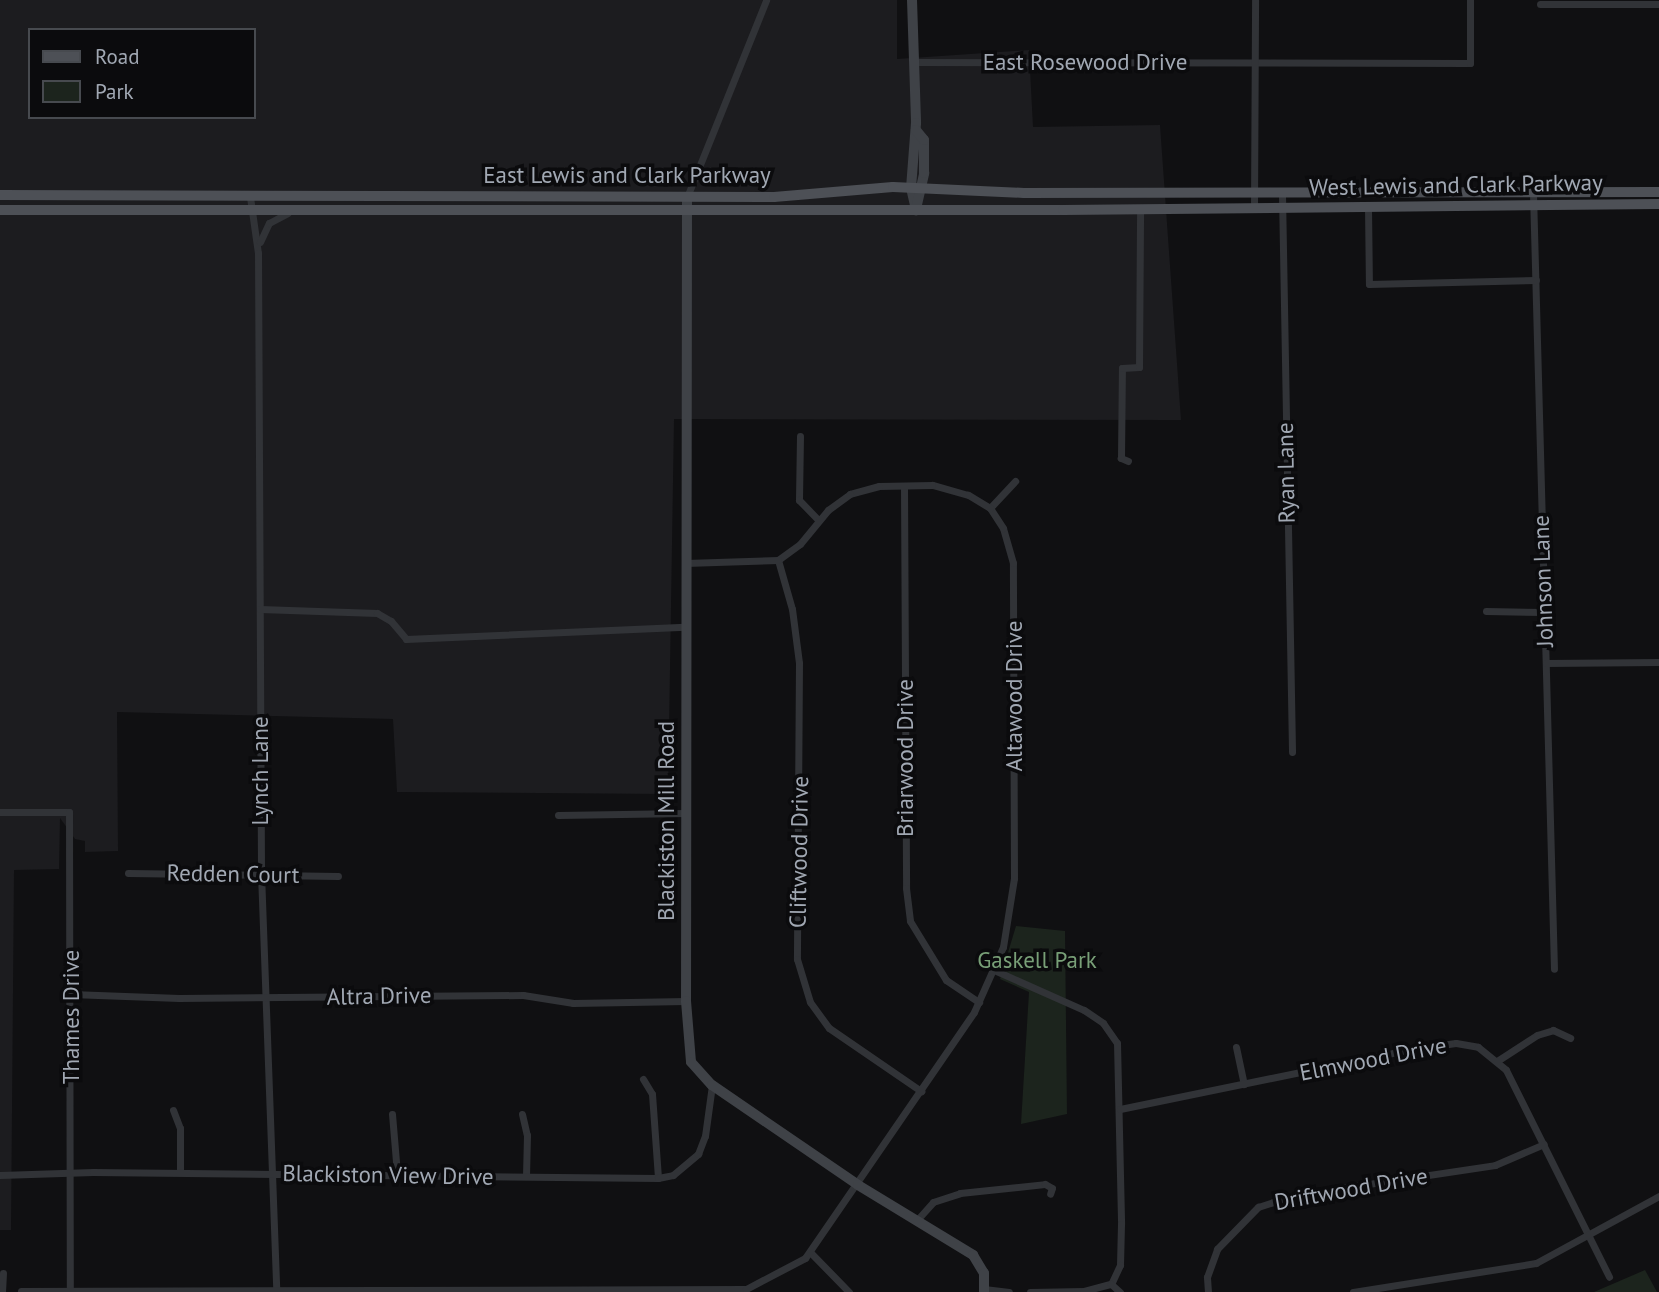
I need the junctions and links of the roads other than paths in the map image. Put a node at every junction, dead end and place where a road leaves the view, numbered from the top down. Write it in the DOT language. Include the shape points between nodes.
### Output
graph roads {
  1 [pos="766,0"];
  2 [pos="912,0"];
  3 [pos="1255,0"];
  4 [pos="1470,0"];
  5 [pos="1600,2"];
  6 [pos="1540,4"];
  7 [pos="1659,4"];
  8 [pos="915,62"];
  9 [pos="1255,62"];
  10 [pos="917,189"];
  11 [pos="1659,192"];
  12 [pos="1533,193"];
  13 [pos="1254,194"];
  14 [pos="1282,194"];
  15 [pos="0,195"];
  16 [pos="250,197"];
  17 [pos="687,197"];
  18 [pos="1659,204"];
  19 [pos="1534,205"];
  20 [pos="1368,207"];
  21 [pos="1254,208"];
  22 [pos="1282,208"];
  23 [pos="916,210"];
  24 [pos="1140,210"];
  25 [pos="0,211"];
  26 [pos="685,211"];
  27 [pos="253,212"];
  28 [pos="291,212"];
  29 [pos="258,253"];
  30 [pos="1536,279"];
  31 [pos="800,436"];
  32 [pos="1128,461"];
  33 [pos="1015,481"];
  34 [pos="904,486"];
  35 [pos="990,508"];
  36 [pos="818,520"];
  37 [pos="778,560"];
  38 [pos="685,563"];
  39 [pos="260,609"];
  40 [pos="1486,611"];
  41 [pos="1544,612"];
  42 [pos="685,627"];
  43 [pos="1659,662"];
  44 [pos="1546,663"];
  45 [pos="1292,752"];
  46 [pos="0,812"];
  47 [pos="686,813"];
  48 [pos="558,815"];
  49 [pos="128,873"];
  50 [pos="261,873"];
  51 [pos="338,876"];
  52 [pos="1553,969"];
  53 [pos="994,970"];
  54 [pos="71,994"];
  55 [pos="264,998"];
  56 [pos="686,1001"];
  57 [pos="979,1002"];
  58 [pos="1570,1038"];
  59 [pos="1237,1046"];
  60 [pos="1497,1060"];
  61 [pos="643,1079"];
  62 [pos="1244,1084"];
  63 [pos="712,1086"];
  64 [pos="921,1091"];
  65 [pos="1120,1109"];
  66 [pos="173,1110"];
  67 [pos="392,1114"];
  68 [pos="522,1114"];
  69 [pos="1544,1144"];
  70 [pos="71,1172"];
  71 [pos="180,1172"];
  72 [pos="271,1173"];
  73 [pos="397,1174"];
  74 [pos="0,1175"];
  75 [pos="526,1176"];
  76 [pos="658,1178"];
  77 [pos="858,1185"];
  78 [pos="1050,1194"];
  79 [pos="1659,1196"];
  80 [pos="917,1220"];
  81 [pos="1589,1235"];
  82 [pos="810,1252"];
  83 [pos="3,1273"];
  84 [pos="1609,1277"];
  85 [pos="761,1283"];
  86 [pos="1111,1284"];
  87 [pos="21,1290"];
  88 [pos="172,1290"];
  89 [pos="275,1290"];
  90 [pos="984,1290"];
  91 [pos="70,1291"];
  92 [pos="2,1292"];
  93 [pos="622,1292"];
  94 [pos="764,1292"];
  95 [pos="849,1292"];
  96 [pos="1009,1292"];
  97 [pos="1030,1292"];
  98 [pos="1120,1292"];
  99 [pos="1208,1292"];
  100 [pos="1353,1292"];
  1 -- 17 [label="street"];
  2 -- 8 [label="main road"];
  3 -- 9 [label="street"];
  4 -- 9 [label="street, East Rosewood Drive" via="1470,63"];
  5 -- 6 [label="street"];
  5 -- 7 [label="street"];
  8 -- 9 [label="street, East Rosewood Drive"];
  8 -- 10 [label="main road" via="916,130 924,141"];
  9 -- 13 [label="street"];
  10 -- 13 [label="main road, East Lewis and Clark Parkway"];
  10 -- 17 [label="main road, East Lewis and Clark Parkway"];
  10 -- 23 [label="main road"];
  11 -- 12 [label="main road, West Lewis and Clark Parkway"];
  12 -- 14 [label="main road, West Lewis and Clark Parkway"];
  12 -- 19 [label="street, Johnson Lane"];
  13 -- 14 [label="main road, West Lewis and Clark Parkway"];
  13 -- 21 [label="street"];
  14 -- 22 [label="street, Ryan Lane"];
  15 -- 16 [label="main road, East Lewis and Clark Parkway"];
  16 -- 17 [label="main road, East Lewis and Clark Parkway"];
  16 -- 27 [label="street, Lynch Lane"];
  17 -- 26 [label="main road, Blackiston Mill Road"];
  18 -- 19 [label="main road, West Lewis and Clark Parkway"];
  19 -- 20 [label="main road, West Lewis and Clark Parkway"];
  19 -- 30 [label="street, Johnson Lane"];
  20 -- 22 [label="main road, West Lewis and Clark Parkway"];
  20 -- 30 [label="street" via="1369,284"];
  21 -- 22 [label="main road, West Lewis and Clark Parkway"];
  21 -- 24 [label="main road, East Lewis and Clark Parkway"];
  22 -- 45 [label="street, Ryan Lane"];
  23 -- 24 [label="main road, East Lewis and Clark Parkway"];
  23 -- 26 [label="main road, East Lewis and Clark Parkway"];
  24 -- 32 [label="street" via="1139,367 1122,368 1121,458"];
  25 -- 27 [label="main road, East Lewis and Clark Parkway"];
  26 -- 28 [label="main road, East Lewis and Clark Parkway"];
  26 -- 38 [label="main road, Blackiston Mill Road"];
  27 -- 28 [label="main road, East Lewis and Clark Parkway"];
  27 -- 29 [label="street, Lynch Lane"];
  28 -- 29 [label="street, Lynch Lane" via="265,227"];
  29 -- 39 [label="street, Lynch Lane"];
  30 -- 41 [label="street, Johnson Lane"];
  31 -- 36 [label="street" via="799,500"];
  33 -- 35 [label="street"];
  34 -- 35 [label="street" via="942,486"];
  34 -- 36 [label="street" via="850,494"];
  34 -- 57 [label="street, Briarwood Drive" via="906,888 910,921 946,980"];
  35 -- 53 [label="street, Altawood Drive" via="1003,528 1013,576 1014,878 1011,913"];
  36 -- 37 [label="street" via="800,544"];
  37 -- 38 [label="street"];
  37 -- 64 [label="street, Cliftwood Drive" via="792,609 799,663 797,959 810,1002 829,1028"];
  38 -- 42 [label="main road, Blackiston Mill Road"];
  39 -- 42 [label="street" via="377,613 406,639"];
  39 -- 50 [label="street, Lynch Lane"];
  40 -- 41 [label="street"];
  41 -- 44 [label="street, Johnson Lane"];
  42 -- 47 [label="main road, Blackiston Mill Road"];
  43 -- 44 [label="street"];
  44 -- 52 [label="street, Johnson Lane"];
  46 -- 54 [label="street, Thames Drive" via="69,812"];
  47 -- 48 [label="street"];
  47 -- 56 [label="main road, Blackiston Mill Road"];
  49 -- 50 [label="street, Redden Court"];
  50 -- 51 [label="street, Redden Court"];
  50 -- 55 [label="street, Lynch Lane"];
  53 -- 57 [label="street, Altawood Drive"];
  53 -- 65 [label="street" via="1068,1002 1103,1023 1117,1043"];
  54 -- 55 [label="street, Altra Drive"];
  54 -- 70 [label="street, Thames Drive"];
  55 -- 56 [label="street, Altra Drive" via="523,995 573,1003"];
  55 -- 72 [label="street, Lynch Lane"];
  56 -- 63 [label="main road, Blackiston Mill Road" via="691,1062"];
  57 -- 64 [label="street, Altawood Drive"];
  58 -- 60 [label="street" via="1553,1030"];
  59 -- 62 [label="street"];
  60 -- 62 [label="street, Elmwood Drive" via="1478,1047 1456,1043"];
  60 -- 69 [label="street, Elmwood Drive"];
  61 -- 76 [label="street" via="652,1094"];
  62 -- 65 [label="street, Elmwood Drive"];
  63 -- 76 [label="street, Blackiston View Drive" via="698,1154 684,1168"];
  63 -- 77 [label="main road, Blackiston Mill Road"];
  64 -- 77 [label="street, Altawood Drive"];
  65 -- 86 [label="street" via="1119,1265"];
  66 -- 71 [label="street" via="180,1128"];
  67 -- 73 [label="street"];
  68 -- 75 [label="street" via="527,1135"];
  69 -- 81 [label="street, Elmwood Drive"];
  69 -- 99 [label="street, Driftwood Drive" via="1495,1165 1295,1195 1258,1207 1217,1249 1207,1278"];
  70 -- 71 [label="street, Blackiston View Drive"];
  70 -- 74 [label="street, Blackiston View Drive"];
  70 -- 91 [label="street, Thames Drive"];
  71 -- 72 [label="street, Blackiston View Drive"];
  72 -- 73 [label="street, Blackiston View Drive"];
  72 -- 89 [label="street, Lynch Lane"];
  73 -- 75 [label="street, Blackiston View Drive"];
  75 -- 76 [label="street, Blackiston View Drive"];
  77 -- 80 [label="main road, Blackiston Mill Road"];
  77 -- 82 [label="street, Altawood Drive"];
  78 -- 80 [label="street" via="1052,1188 1045,1184 960,1193 933,1202"];
  79 -- 81 [label="street"];
  80 -- 90 [label="main road, Blackiston Mill Road" via="973,1255 984,1273"];
  81 -- 84 [label="street, Elmwood Drive"];
  81 -- 100 [label="street" via="1536,1263"];
  82 -- 85 [label="street"];
  82 -- 95 [label="street"];
  83 -- 92 [label="street"];
  85 -- 93 [label="street" via="746,1289"];
  85 -- 94 [label="street"];
  86 -- 97 [label="street" via="1084,1291"];
  86 -- 98 [label="street"];
  87 -- 91 [label="street"];
  88 -- 89 [label="street"];
  88 -- 91 [label="street"];
  89 -- 93 [label="street"];
  90 -- 96 [label="street"];
}
